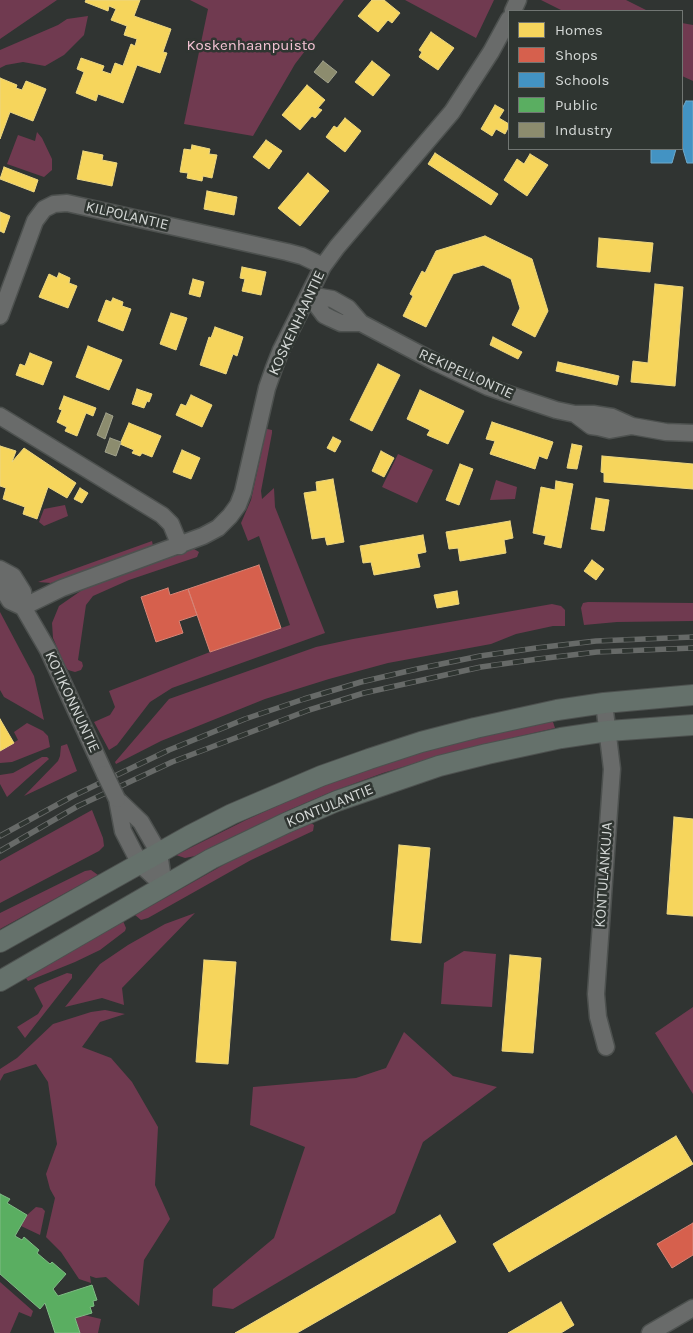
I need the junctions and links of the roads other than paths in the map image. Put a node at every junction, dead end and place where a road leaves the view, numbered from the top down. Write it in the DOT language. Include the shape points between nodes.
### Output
graph roads {
  1 [pos="508,21"];
  2 [pos="323,266"];
  3 [pos="309,295"];
  4 [pos="0,316"];
  5 [pos="0,416"];
  6 [pos="693,434"];
  7 [pos="180,546"];
  8 [pos="0,569"];
  9 [pos="0,585"];
  10 [pos="23,607"];
  11 [pos="693,695"];
  12 [pos="604,703"];
  13 [pos="693,725"];
  14 [pos="608,731"];
  15 [pos="117,799"];
  16 [pos="158,853"];
  17 [pos="140,864"];
  18 [pos="164,886"];
  19 [pos="0,942"];
  20 [pos="0,980"];
  21 [pos="606,1047"];
  22 [pos="693,1308"];
  23 [pos="650,1333"];
  1 -- 2 [label="street, KOSKENHAANTIE" via="492,52 452,112"];
  2 -- 3 [label="street, KOSKENHAANTIE"];
  2 -- 4 [label="street, KILPOLANTIE" via="288,252 67,203 54,204 44,209 36,221"];
  3 -- 6 [label="street, REKIPELLONTIE" via="330,318 361,323 436,363 542,406 575,414 612,417 632,426"];
  3 -- 7 [label="street, KOSKENHAANTIE" via="274,368 238,505 218,528"];
  5 -- 7 [label="street" via="162,515 171,524"];
  7 -- 10 [label="street, KOSKENHAANTIE" via="62,588"];
  8 -- 10 [label="street, KOTIKONNUNTIE" via="13,576 23,592"];
  9 -- 10 [label="street, KOTIKONNUNTIE" via="10,600"];
  10 -- 15 [label="street, KOTIKONNUNTIE, bridge" via="48,650"];
  11 -- 12 [label="main road, KONTULANTIE"];
  12 -- 14 [label="street, KONTULANKUJA"];
  12 -- 16 [label="main road, KONTULANTIE" via="475,728 369,758 248,808"];
  13 -- 14 [label="main road, KONTULANTIE"];
  14 -- 18 [label="main road, KONTULANTIE" via="486,754 385,783 286,823"];
  14 -- 21 [label="street, KONTULANKUJA" via="612,769 596,994"];
  15 -- 16 [label="street, KOTIKONNUNTIE" via="141,822"];
  15 -- 17 [label="street, KOTIKONNUNTIE" via="124,831"];
  16 -- 17 [label="main road, KONTULANTIE"];
  16 -- 18 [label="street, KOTIKONNUNTIE"];
  17 -- 18 [label="street, KOTIKONNUNTIE"];
  17 -- 19 [label="main road, KONTULANTIE"];
  18 -- 20 [label="main road, KONTULANTIE"];
  22 -- 23 [label="street"];
}
